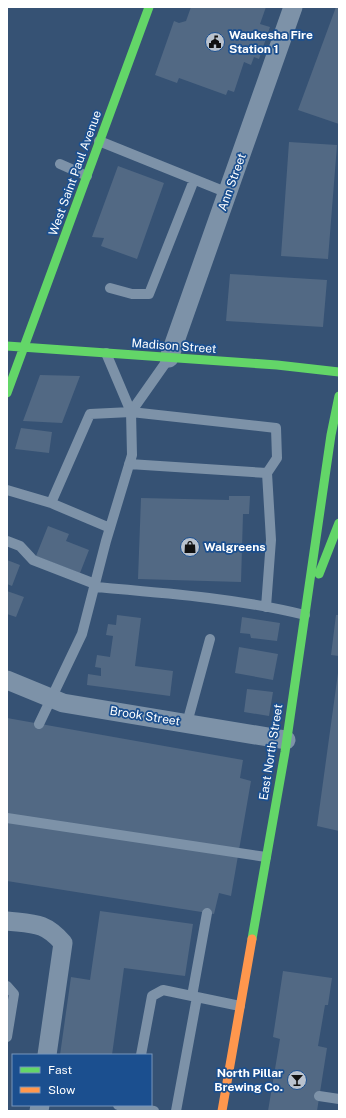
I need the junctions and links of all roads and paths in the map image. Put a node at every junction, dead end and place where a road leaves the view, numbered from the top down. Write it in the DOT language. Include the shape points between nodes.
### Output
graph roads {
  1 [pos="149,7"];
  2 [pos="294,7"];
  3 [pos="99,141"];
  4 [pos="60,164"];
  5 [pos="87,176"];
  6 [pos="194,180"];
  7 [pos="228,193"];
  8 [pos="110,288"];
  9 [pos="7,346"];
  10 [pos="23,348"];
  11 [pos="106,353"];
  12 [pos="170,358"];
  13 [pos="339,372"];
  14 [pos="7,393"];
  15 [pos="339,396"];
  16 [pos="131,412"];
  17 [pos="129,464"];
  18 [pos="267,472"];
  19 [pos="7,490"];
  20 [pos="51,504"];
  21 [pos="339,524"];
  22 [pos="110,528"];
  23 [pos="7,541"];
  24 [pos="95,585"];
  25 [pos="266,607"];
  26 [pos="306,615"];
  27 [pos="210,638"];
  28 [pos="7,680"];
  29 [pos="51,699"];
  30 [pos="187,723"];
  31 [pos="39,724"];
  32 [pos="286,740"];
  33 [pos="7,818"];
  34 [pos="266,857"];
  35 [pos="208,913"];
  36 [pos="7,921"];
  37 [pos="7,986"];
  38 [pos="195,997"];
  39 [pos="240,1006"];
  40 [pos="7,1037"];
  41 [pos="47,1054"];
  42 [pos="141,1054"];
  43 [pos="319,1096"];
  44 [pos="339,1099"];
  45 [pos="131,1106"];
  46 [pos="154,1111"];
  47 [pos="176,1111"];
  48 [pos="222,1111"];
  1 -- 3 [label="main road, West Saint Paul Avenue"];
  2 -- 7 [label="street, Ann Street"];
  3 -- 5 [label="main road, West Saint Paul Avenue"];
  3 -- 6 [label="lane"];
  4 -- 5 [label="lane"];
  5 -- 10 [label="main road, West Saint Paul Avenue"];
  6 -- 7 [label="lane"];
  6 -- 8 [label="lane" via="149,294 132,294"];
  7 -- 12 [label="street, Ann Street"];
  9 -- 10 [label="main road, Madison Street"];
  10 -- 11 [label="main road, Madison Street"];
  10 -- 14 [label="main road, West Saint Paul Avenue"];
  11 -- 12 [label="main road, Madison Street"];
  11 -- 16 [label="lane"];
  12 -- 13 [label="main road, Madison Street"];
  12 -- 16 [label="lane"];
  15 -- 26 [label="main road, East North Street" via="331,435"];
  16 -- 17 [label="lane" via="132,455"];
  16 -- 18 [label="lane" via="276,428 277,458"];
  16 -- 20 [label="lane" via="90,414"];
  17 -- 18 [label="lane"];
  17 -- 22 [label="lane"];
  18 -- 25 [label="lane" via="271,540"];
  19 -- 20 [label="lane"];
  20 -- 22 [label="lane"];
  21 -- 26 [label="main road"];
  22 -- 24 [label="lane"];
  23 -- 24 [label="lane" via="20,546 33,560"];
  24 -- 25 [label="lane" via="207,597"];
  24 -- 29 [label="lane" via="82,634"];
  25 -- 26 [label="lane"];
  26 -- 32 [label="main road, East North Street"];
  27 -- 30 [label="lane"];
  28 -- 29 [label="street, Brook Street"];
  29 -- 30 [label="street, Brook Street"];
  29 -- 31 [label="lane"];
  30 -- 32 [label="street, Brook Street"];
  32 -- 34 [label="main road, East North Street"];
  33 -- 34 [label="lane"];
  34 -- 39 [label="main road, East North Street"];
  35 -- 38 [label="lane"];
  36 -- 41 [label="street" via="38,924 53,932 64,943"];
  37 -- 40 [label="lane" via="14,994"];
  38 -- 39 [label="lane"];
  38 -- 42 [label="lane" via="163,990 152,996"];
  38 -- 47 [label="lane"];
  39 -- 48 [label="main road, East North Street"];
  43 -- 44 [label="lane"];
  45 -- 46 [label="lane"];
}
